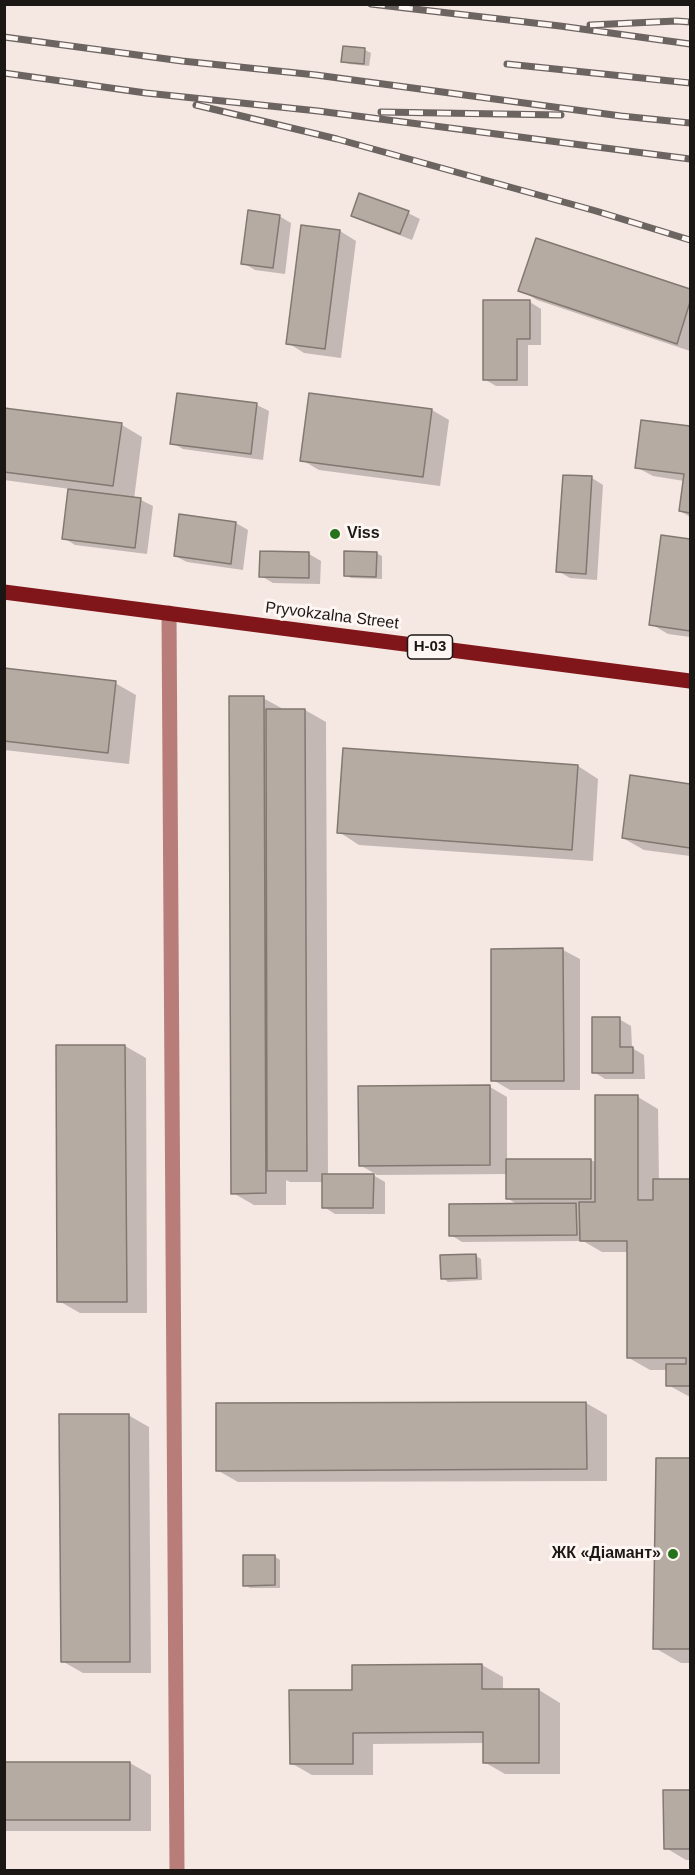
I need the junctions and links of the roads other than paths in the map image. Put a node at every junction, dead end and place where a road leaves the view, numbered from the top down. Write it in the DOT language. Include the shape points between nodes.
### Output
graph roads {
  1 [pos="4,592"];
  2 [pos="169,613"];
  3 [pos="690,681"];
  4 [pos="177,1870"];
  1 -- 2 [label="main road, Pryvokzalna Street / Н-03"];
  2 -- 3 [label="main road, Pryvokzalna Street / Н-03"];
  2 -- 4 [label="lane"];
}
